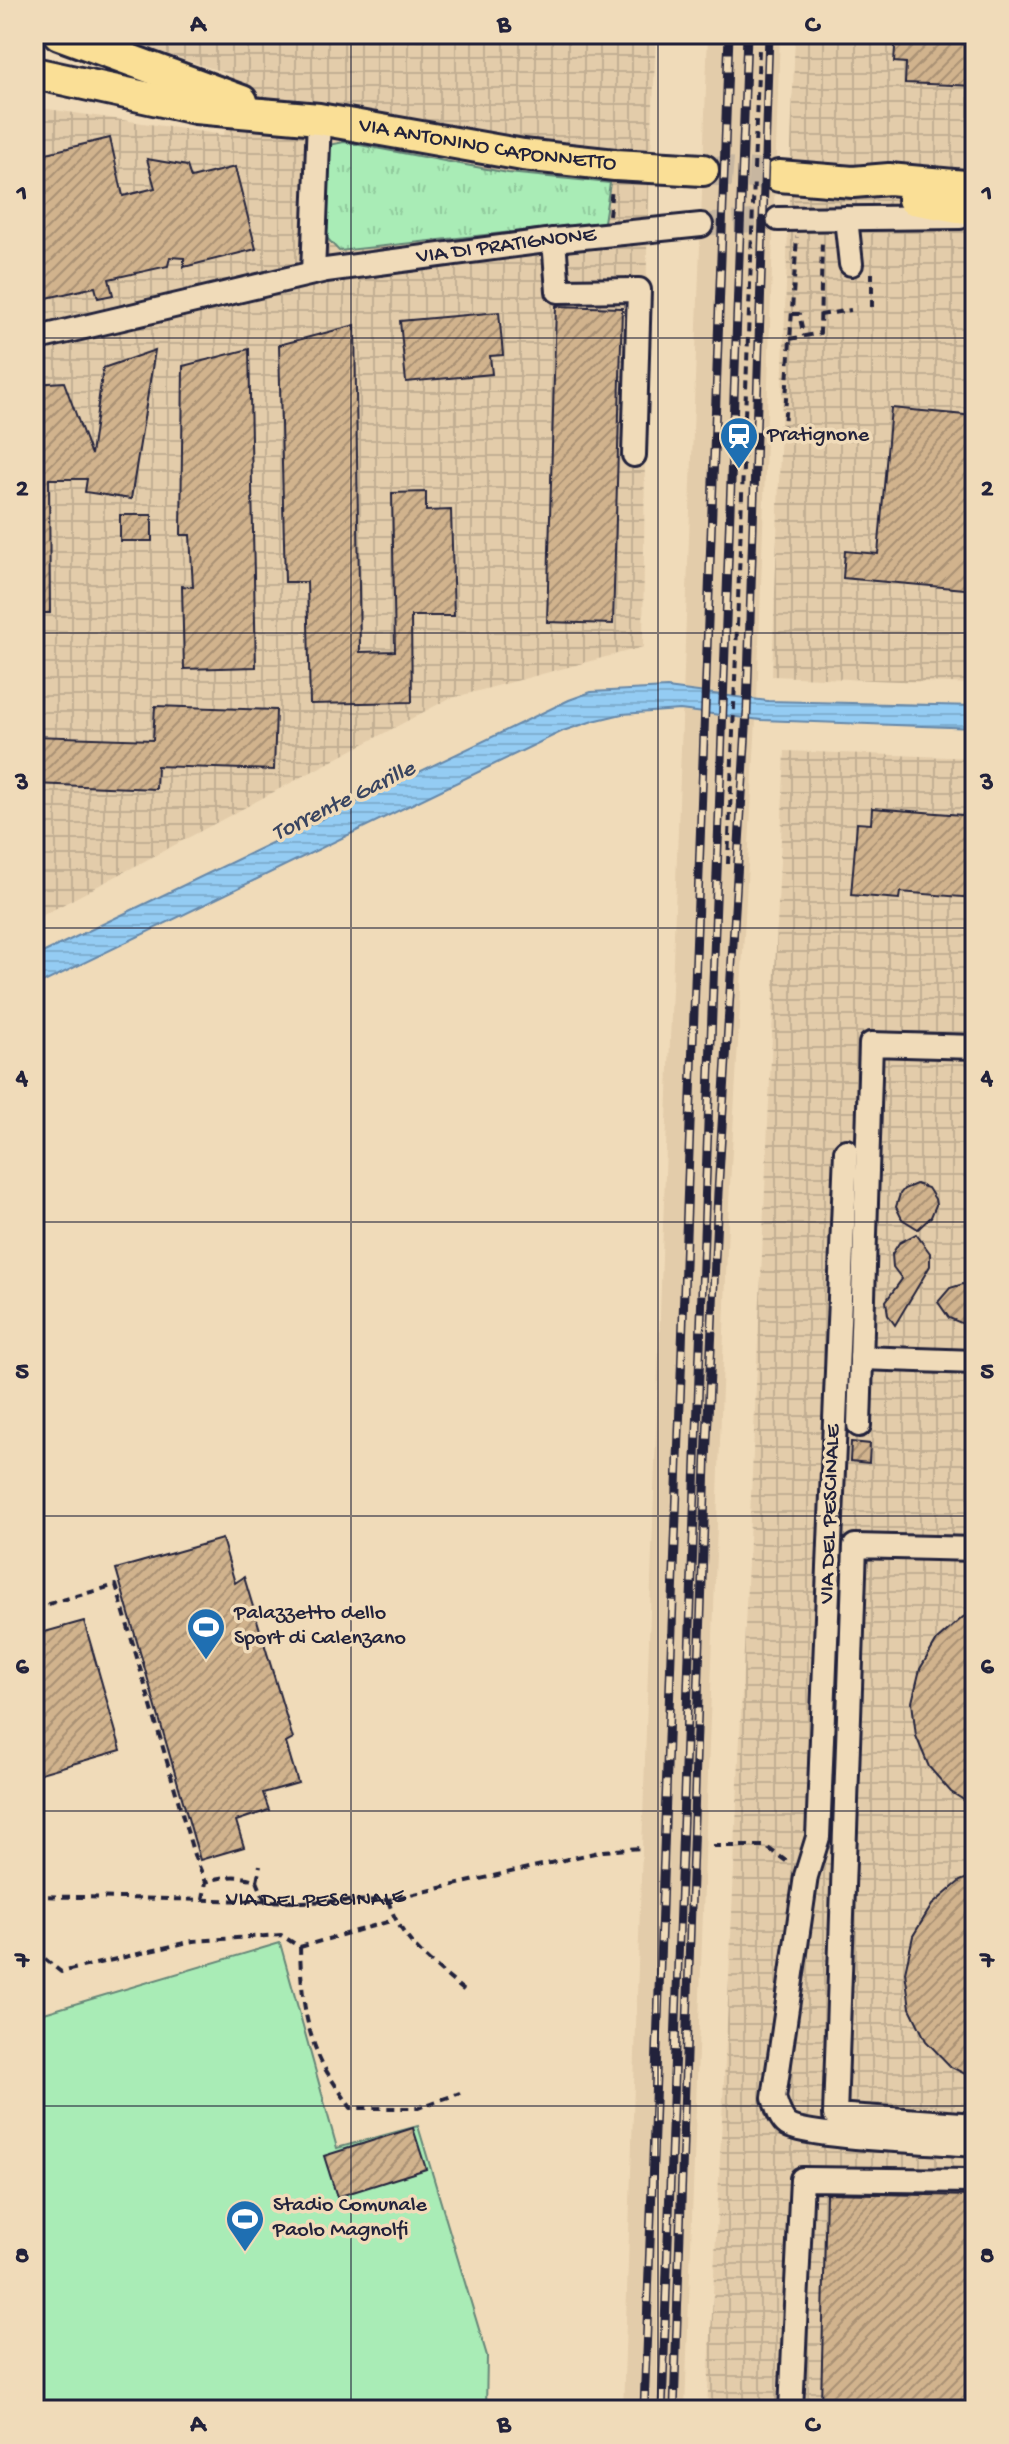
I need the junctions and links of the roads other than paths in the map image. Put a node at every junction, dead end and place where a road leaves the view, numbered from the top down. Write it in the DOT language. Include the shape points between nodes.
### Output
graph roads {
  1 [pos="59,34"];
  2 [pos="34,73"];
  3 [pos="273,113"];
  4 [pos="319,119"];
  5 [pos="703,170"];
  6 [pos="779,176"];
  7 [pos="853,182"];
  8 [pos="975,187"];
  9 [pos="975,210"];
  10 [pos="975,216"];
  11 [pos="846,218"];
  12 [pos="778,219"];
  13 [pos="701,225"];
  14 [pos="554,240"];
  15 [pos="851,264"];
  16 [pos="313,273"];
  17 [pos="34,339"];
  18 [pos="634,455"];
  19 [pos="975,1047"];
  20 [pos="846,1151"];
  21 [pos="861,1358"];
  22 [pos="975,1362"];
  23 [pos="859,1425"];
  24 [pos="975,1549"];
  25 [pos="975,2125"];
  26 [pos="975,2145"];
  27 [pos="975,2181"];
  28 [pos="791,2410"];
  1 -- 3 [label="main road, VIA ANTONINO CAPONNETTO"];
  2 -- 3 [label="main road, VIA ANTONINO CAPONNETTO" via="195,108"];
  3 -- 4 [label="main road, VIA ANTONINO CAPONNETTO"];
  4 -- 5 [label="main road, VIA ANTONINO CAPONNETTO" via="523,155"];
  4 -- 16 [label="street"];
  6 -- 7 [label="main road"];
  7 -- 8 [label="main road" via="889,179"];
  7 -- 9 [label="main road"];
  10 -- 11 [label="street"];
  11 -- 12 [label="street"];
  11 -- 15 [label="street"];
  13 -- 14 [label="street, VIA DI PRATIGNONE"];
  14 -- 16 [label="street, VIA DI PRATIGNONE"];
  14 -- 18 [label="street" via="558,291 639,290"];
  16 -- 17 [label="street, VIA DI PRATIGNONE"];
  19 -- 21 [label="street" via="871,1044"];
  20 -- 26 [label="street, VIA DEL PESCINALE" via="818,1837 806,1876 774,2098 788,2125 800,2129"];
  21 -- 22 [label="street"];
  21 -- 23 [label="street"];
  24 -- 25 [label="street" via="855,1546 835,2115"];
  27 -- 28 [label="street" via="802,2179"];
}
